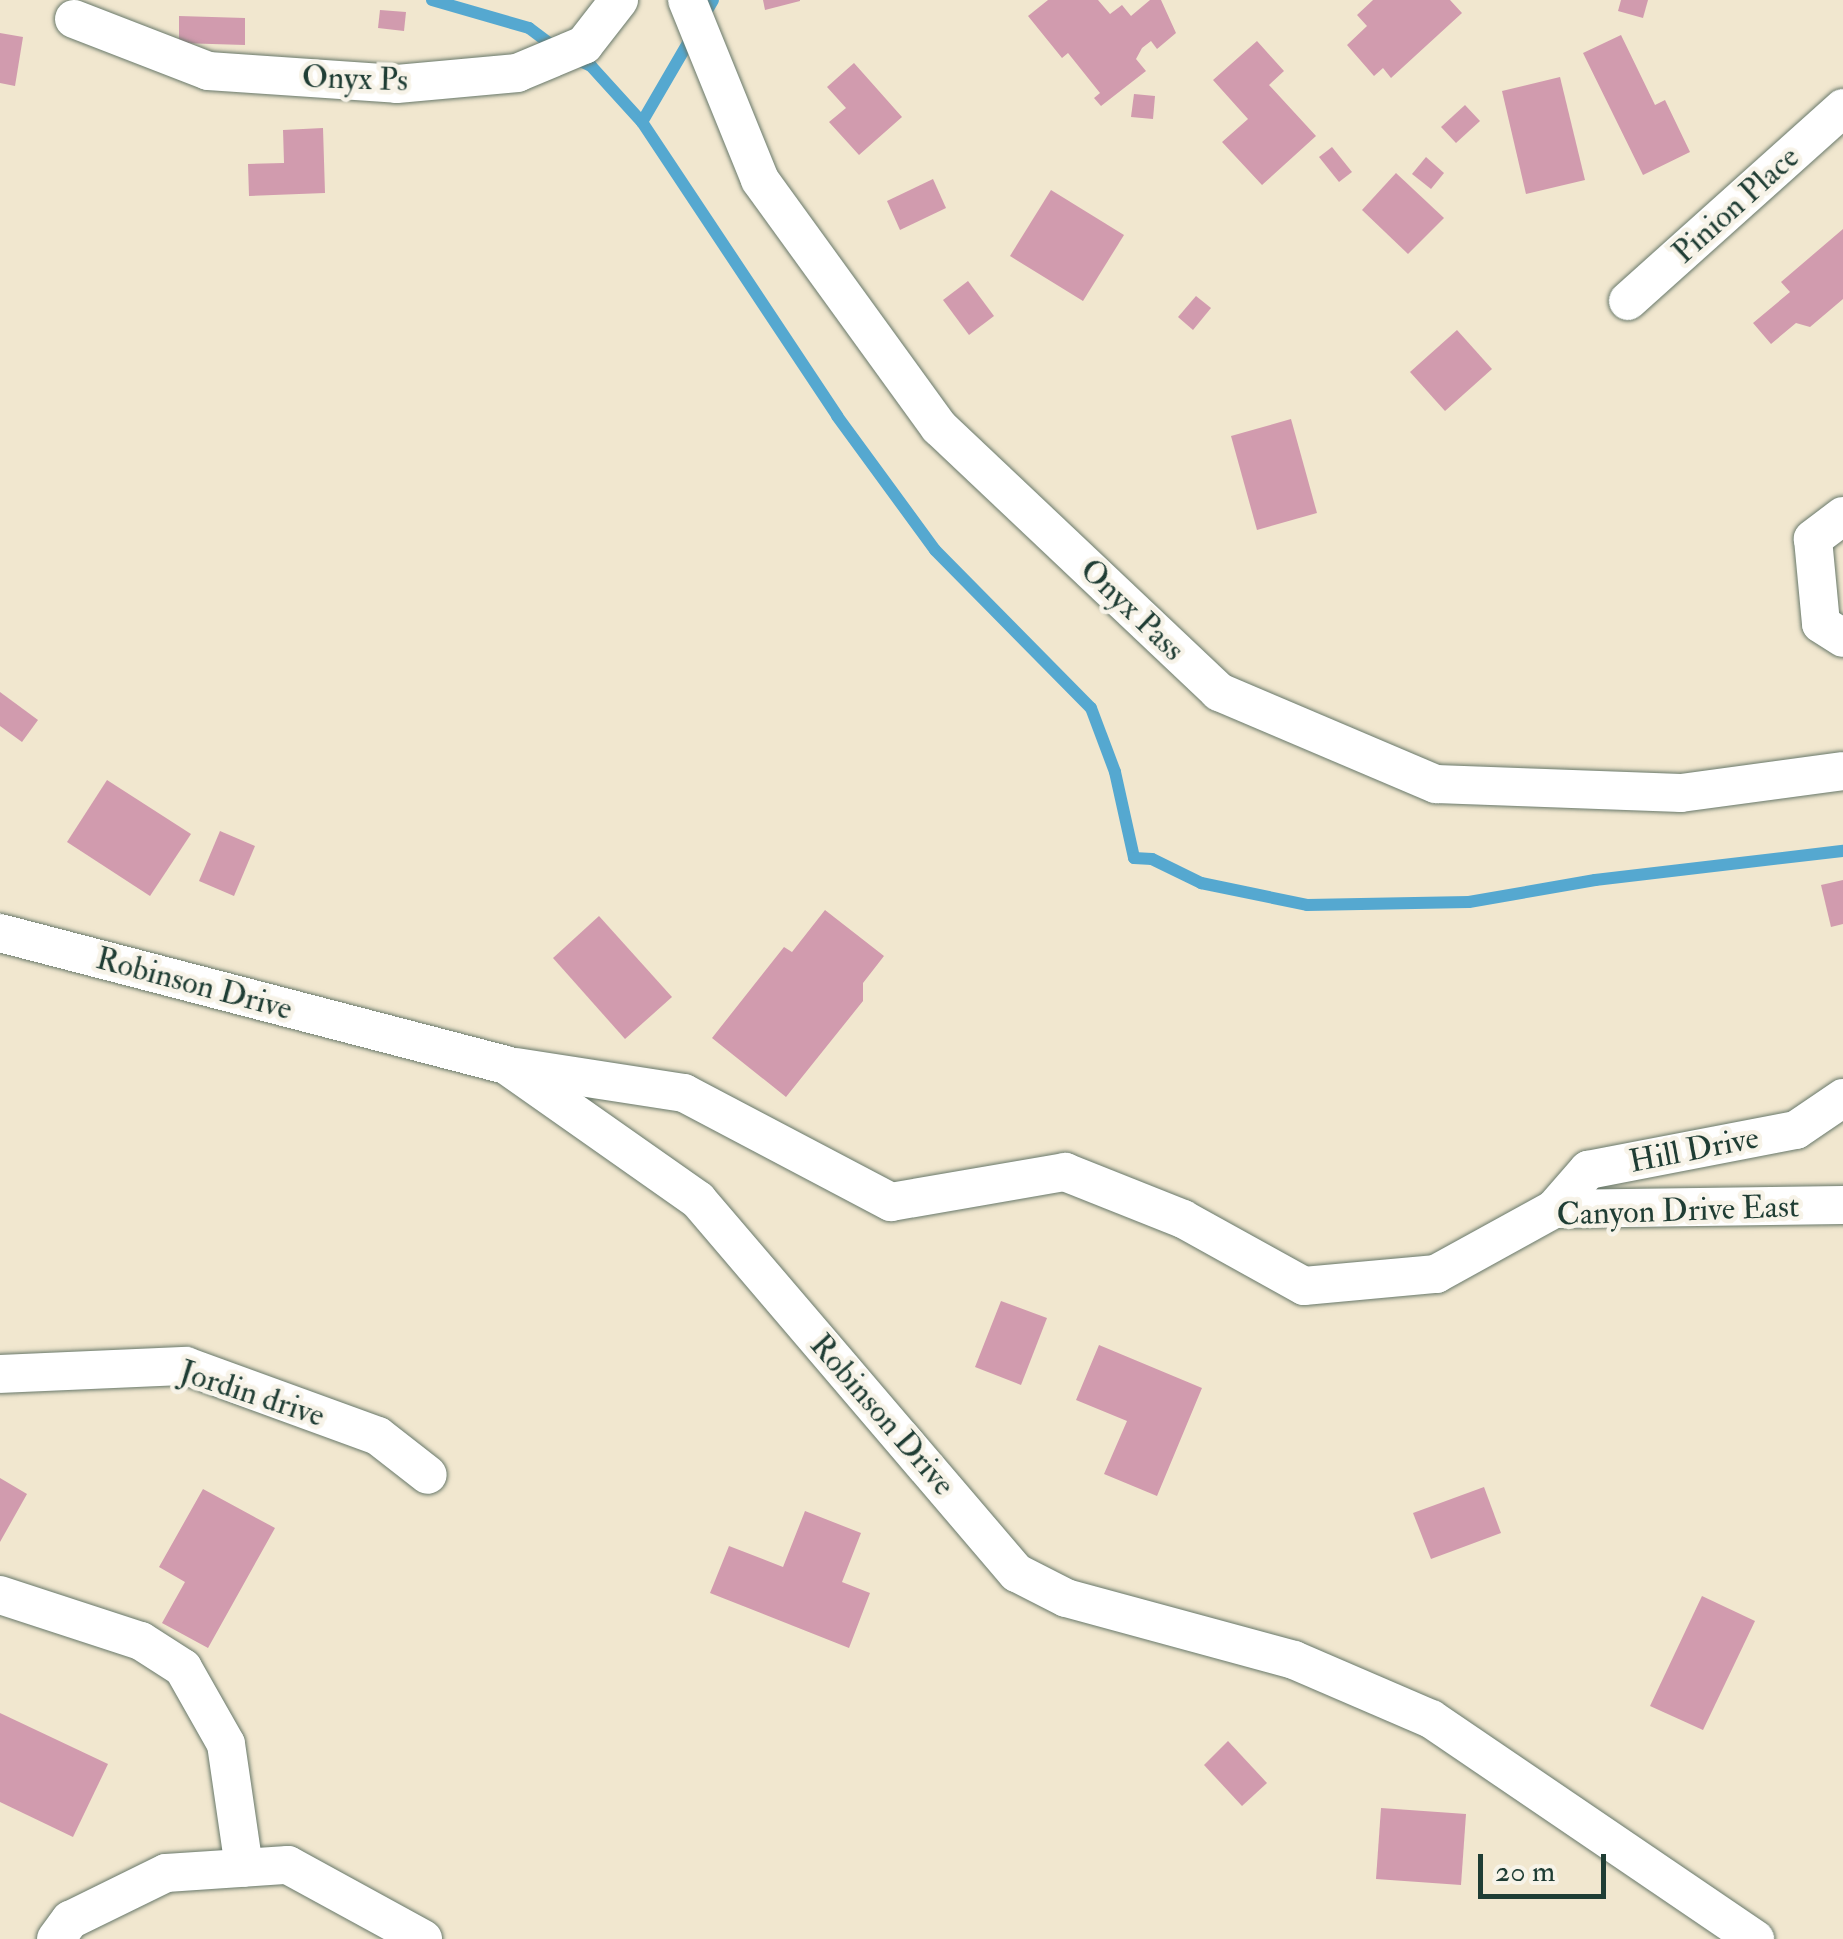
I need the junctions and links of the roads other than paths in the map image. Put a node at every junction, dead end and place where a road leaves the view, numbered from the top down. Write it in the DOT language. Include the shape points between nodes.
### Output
graph roads {
  1 [pos="619,0"];
  2 [pos="687,0"];
  3 [pos="74,19"];
  4 [pos="1843,108"];
  5 [pos="1628,302"];
  6 [pos="1843,516"];
  7 [pos="1843,638"];
  8 [pos="1843,771"];
  9 [pos="0,933"];
  10 [pos="506,1066"];
  11 [pos="1843,1098"];
  12 [pos="1843,1205"];
  13 [pos="1554,1209"];
  14 [pos="0,1374"];
  15 [pos="428,1475"];
  16 [pos="0,1595"];
  17 [pos="244,1868"];
  18 [pos="56,1939"];
  19 [pos="423,1939"];
  20 [pos="1755,1939"];
  1 -- 3 [label="street, Onyx Ps" via="584,44 516,73 397,84 208,71"];
  2 -- 8 [label="street, Onyx Pass" via="760,180 939,426 1218,692 1436,784 1681,793"];
  4 -- 5 [label="street, Pinion Place"];
  6 -- 7 [label="street" via="1812,539 1820,624"];
  9 -- 10 [label="street, Robinson Drive"];
  10 -- 13 [label="street, Canyon Drive East" via="684,1093 891,1202 1065,1172 1183,1219 1304,1286 1436,1274"];
  10 -- 20 [label="street, Robinson Drive" via="698,1200 1017,1573 1066,1598 1294,1660 1432,1719"];
  11 -- 13 [label="street, Hill Drive" via="1796,1130 1588,1170"];
  12 -- 13 [label="street, Canyon Drive East"];
  14 -- 15 [label="street, Jordin drive" via="186,1366 378,1436"];
  16 -- 17 [label="street" via="141,1641 183,1668 226,1744"];
  17 -- 18 [label="street" via="166,1872 70,1920"];
  17 -- 19 [label="street" via="288,1865"];
}
